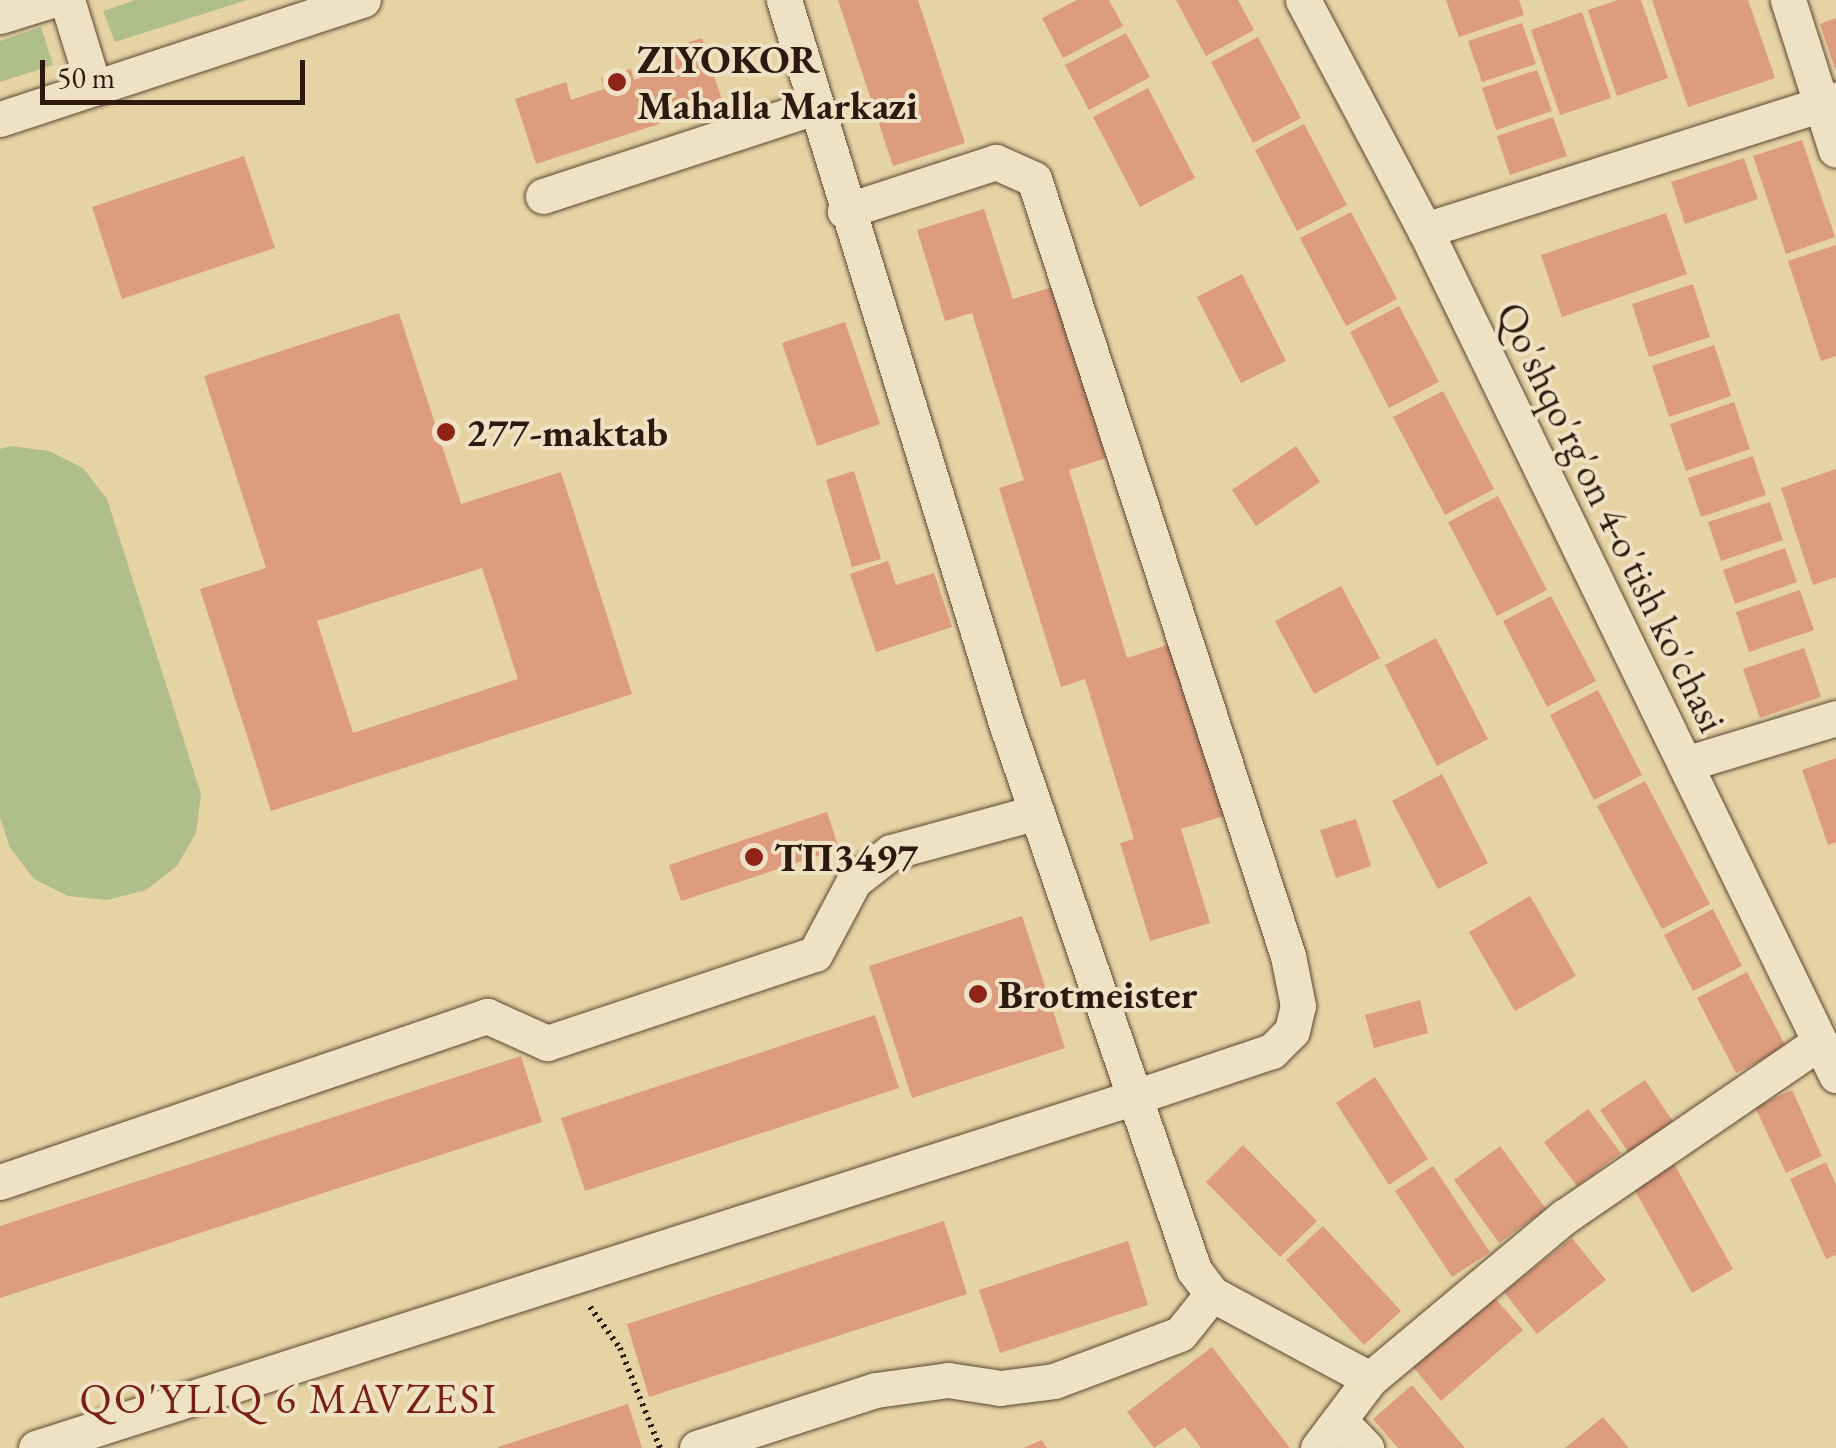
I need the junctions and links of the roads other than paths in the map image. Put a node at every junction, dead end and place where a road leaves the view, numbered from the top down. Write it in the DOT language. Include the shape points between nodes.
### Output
graph roads {
  1 [pos="52,0"];
  2 [pos="67,0"];
  3 [pos="363,0"];
  4 [pos="784,0"];
  5 [pos="1303,0"];
  6 [pos="1788,0"];
  7 [pos="0,16"];
  8 [pos="94,88"];
  9 [pos="1829,102"];
  10 [pos="815,107"];
  11 [pos="0,118"];
  12 [pos="1836,150"];
  13 [pos="542,196"];
  14 [pos="845,210"];
  15 [pos="1425,230"];
  16 [pos="1836,718"];
  17 [pos="1684,764"];
  18 [pos="1037,812"];
  19 [pos="1820,1042"];
  20 [pos="1836,1074"];
  21 [pos="1132,1098"];
  22 [pos="0,1182"];
  23 [pos="1212,1294"];
  24 [pos="1370,1378"];
  25 [pos="1342,1440"];
  26 [pos="36,1448"];
  27 [pos="697,1448"];
  1 -- 7 [label="street"];
  2 -- 8 [label="street"];
  3 -- 8 [label="street"];
  4 -- 10 [label="street"];
  5 -- 15 [label="street, Qo'shqo'rg'on 4-o'tish ko'chasi"];
  6 -- 9 [label="street"];
  8 -- 11 [label="street"];
  9 -- 12 [label="street"];
  9 -- 15 [label="street"];
  10 -- 13 [label="street"];
  10 -- 14 [label="street"];
  14 -- 18 [label="street"];
  14 -- 21 [label="street" via="996,162 1034,179 1288,956 1298,1006 1283,1043"];
  15 -- 17 [label="street, Qo'shqo'rg'on 4-o'tish ko'chasi"];
  16 -- 17 [label="street"];
  17 -- 19 [label="street, Qo'shqo'rg'on 4-o'tish ko'chasi"];
  18 -- 21 [label="street"];
  18 -- 22 [label="street" via="891,852 854,881 815,954 547,1043 486,1016"];
  19 -- 20 [label="street, Qo'shqo'rg'on 4-o'tish ko'chasi"];
  19 -- 24 [label="street" via="1564,1217"];
  21 -- 23 [label="street" via="1194,1270"];
  21 -- 26 [label="street"];
  23 -- 24 [label="street"];
  23 -- 27 [label="street" via="1180,1334 1054,1382 1000,1388 948,1380 876,1390"];
  24 -- 25 [label="street"];
}
